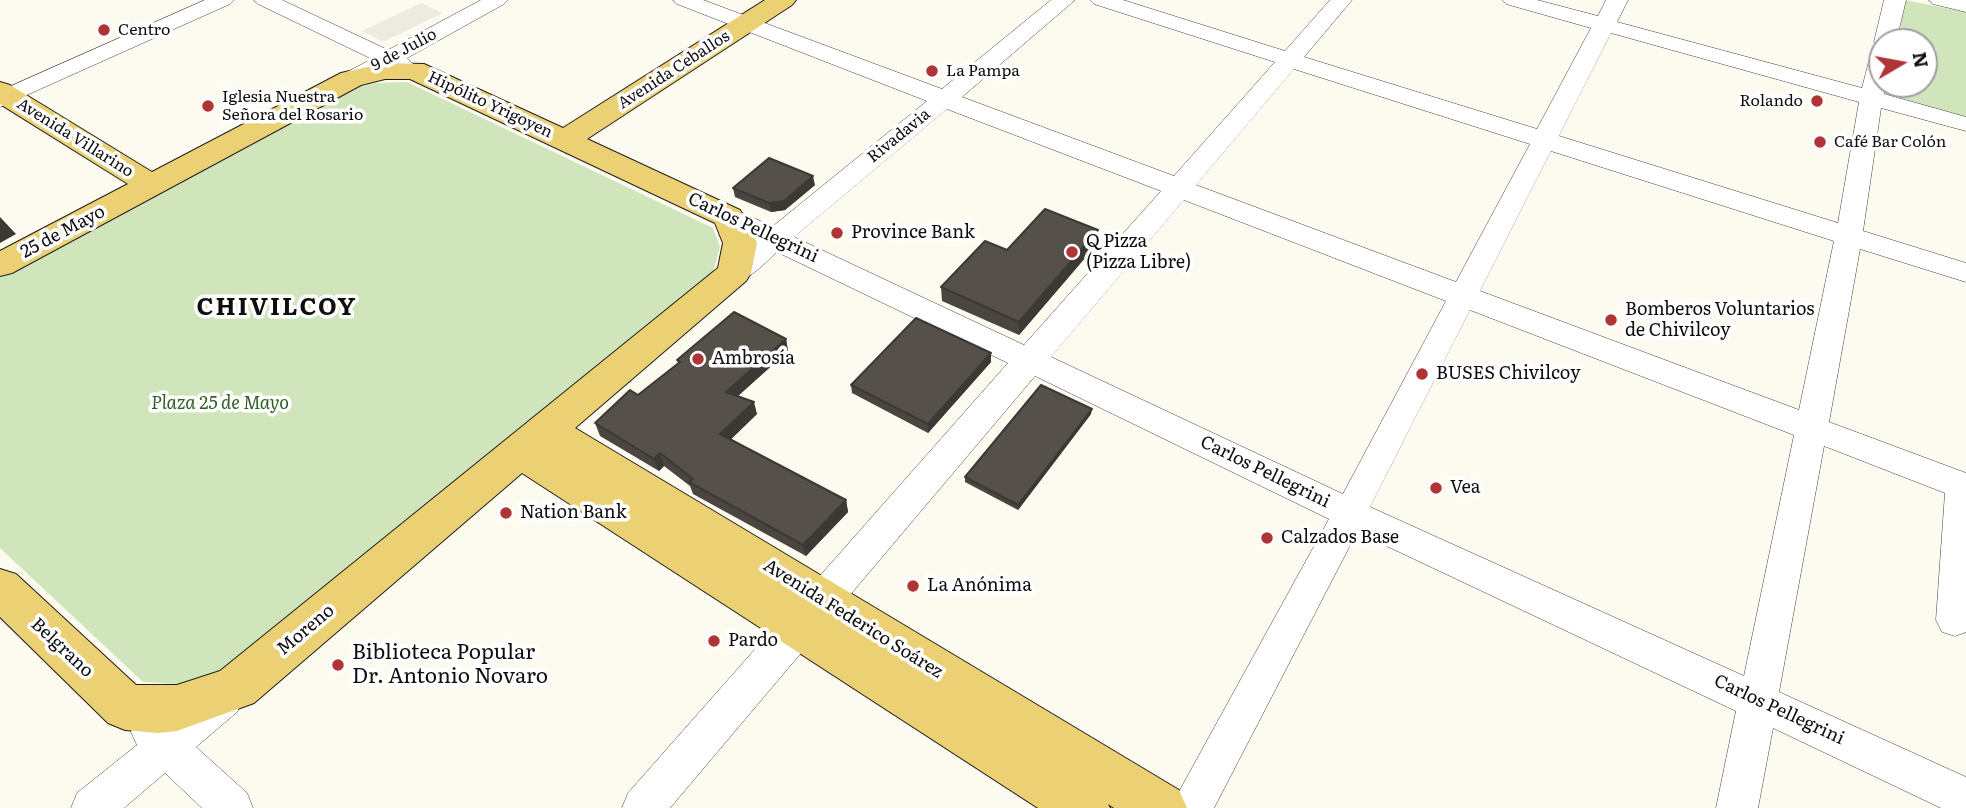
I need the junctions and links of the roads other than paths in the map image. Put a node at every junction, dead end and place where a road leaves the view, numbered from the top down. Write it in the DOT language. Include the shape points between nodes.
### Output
graph roads {
  1 [pos="223,0"];
  2 [pos="265,0"];
  3 [pos="497,0"];
  4 [pos="684,0"];
  5 [pos="783,0"];
  6 [pos="1064,0"];
  7 [pos="1101,0"];
  8 [pos="1341,0"];
  9 [pos="1513,0"];
  10 [pos="1895,0"];
  11 [pos="1940,0"];
  12 [pos="1966,6"];
  13 [pos="745,13"];
  14 [pos="1610,13"];
  15 [pos="1888,28"];
  16 [pos="388,58"];
  17 [pos="1291,59"];
  18 [pos="414,71"];
  19 [pos="351,79"];
  20 [pos="1868,97"];
  21 [pos="1871,98"];
  22 [pos="944,100"];
  23 [pos="2,101"];
  24 [pos="1966,124"];
  25 [pos="557,136"];
  26 [pos="1545,141"];
  27 [pos="1178,188"];
  28 [pos="138,192"];
  29 [pos="728,217"];
  30 [pos="1849,236"];
  31 [pos="775,238"];
  32 [pos="0,265"];
  33 [pos="734,273"];
  34 [pos="1966,273"];
  35 [pos="1461,297"];
  36 [pos="1028,359"];
  37 [pos="1812,429"];
  38 [pos="533,441"];
  39 [pos="1964,486"];
  40 [pos="1350,513"];
  41 [pos="0,588"];
  42 [pos="810,614"];
  43 [pos="1955,620"];
  44 [pos="237,687"];
  45 [pos="1758,700"];
  46 [pos="125,707"];
  47 [pos="167,746"];
  48 [pos="1966,798"];
  49 [pos="92,808"];
  50 [pos="232,808"];
  51 [pos="643,808"];
  52 [pos="1084,808"];
  53 [pos="1161,808"];
  54 [pos="1191,808"];
  55 [pos="1737,808"];
  1 -- 23 [label="street"];
  2 -- 16 [label="street, Hipólito Yrigoyen"];
  3 -- 16 [label="street, 9 de Julio"];
  4 -- 13 [label="street"];
  5 -- 13 [label="main road, Avenida Ceballos"];
  6 -- 22 [label="street, Rivadavia"];
  7 -- 17 [label="street"];
  8 -- 17 [label="street"];
  9 -- 14 [label="street"];
  10 -- 15 [label="street"];
  11 -- 12 [label="street"];
  13 -- 22 [label="street"];
  13 -- 25 [label="main road, Avenida Ceballos"];
  14 -- 20 [label="street"];
  14 -- 26 [label="street"];
  16 -- 18 [label="street, Hipólito Yrigoyen"];
  16 -- 19 [label="street, 9 de Julio"];
  17 -- 26 [label="street"];
  17 -- 27 [label="street"];
  18 -- 19 [label="main road, Hipólito Yrigoyen" via="385,71"];
  18 -- 25 [label="main road, Hipólito Yrigoyen"];
  19 -- 28 [label="main road, 9 de Julio"];
  21 -- 24 [label="street"];
  21 -- 30 [label="street"];
  22 -- 27 [label="street"];
  22 -- 31 [label="street, Rivadavia"];
  23 -- 28 [label="main road, Avenida Villarino"];
  25 -- 29 [label="main road, Carlos Pellegrini"];
  26 -- 30 [label="street"];
  26 -- 35 [label="street"];
  27 -- 35 [label="street"];
  27 -- 36 [label="street"];
  28 -- 32 [label="main road, 25 de Mayo"];
  29 -- 31 [label="street, Carlos Pellegrini"];
  29 -- 33 [label="main road" via="740,243"];
  30 -- 34 [label="street"];
  30 -- 37 [label="street"];
  31 -- 33 [label="street, Rivadavia"];
  31 -- 36 [label="street, Carlos Pellegrini"];
  33 -- 38 [label="main road, Rivadavia"];
  35 -- 37 [label="street"];
  35 -- 40 [label="street"];
  36 -- 40 [label="street, Carlos Pellegrini"];
  36 -- 42 [label="street"];
  37 -- 39 [label="street"];
  37 -- 45 [label="street"];
  38 -- 42 [label="main road, Avenida Federico Soárez"];
  38 -- 44 [label="main road, Moreno"];
  39 -- 43 [label="street"];
  40 -- 45 [label="street, Carlos Pellegrini"];
  40 -- 54 [label="street"];
  41 -- 46 [label="main road, Belgrano"];
  42 -- 51 [label="street"];
  42 -- 52 [label="main road, Avenida Federico Soárez"];
  42 -- 53 [label="main road, Avenida Federico Soárez"];
  44 -- 46 [label="main road" via="177,708"];
  44 -- 47 [label="street, Moreno"];
  45 -- 48 [label="street, Carlos Pellegrini"];
  45 -- 55 [label="street"];
  46 -- 47 [label="street, Belgrano"];
  47 -- 49 [label="street, Moreno"];
  47 -- 50 [label="street, Belgrano"];
}
